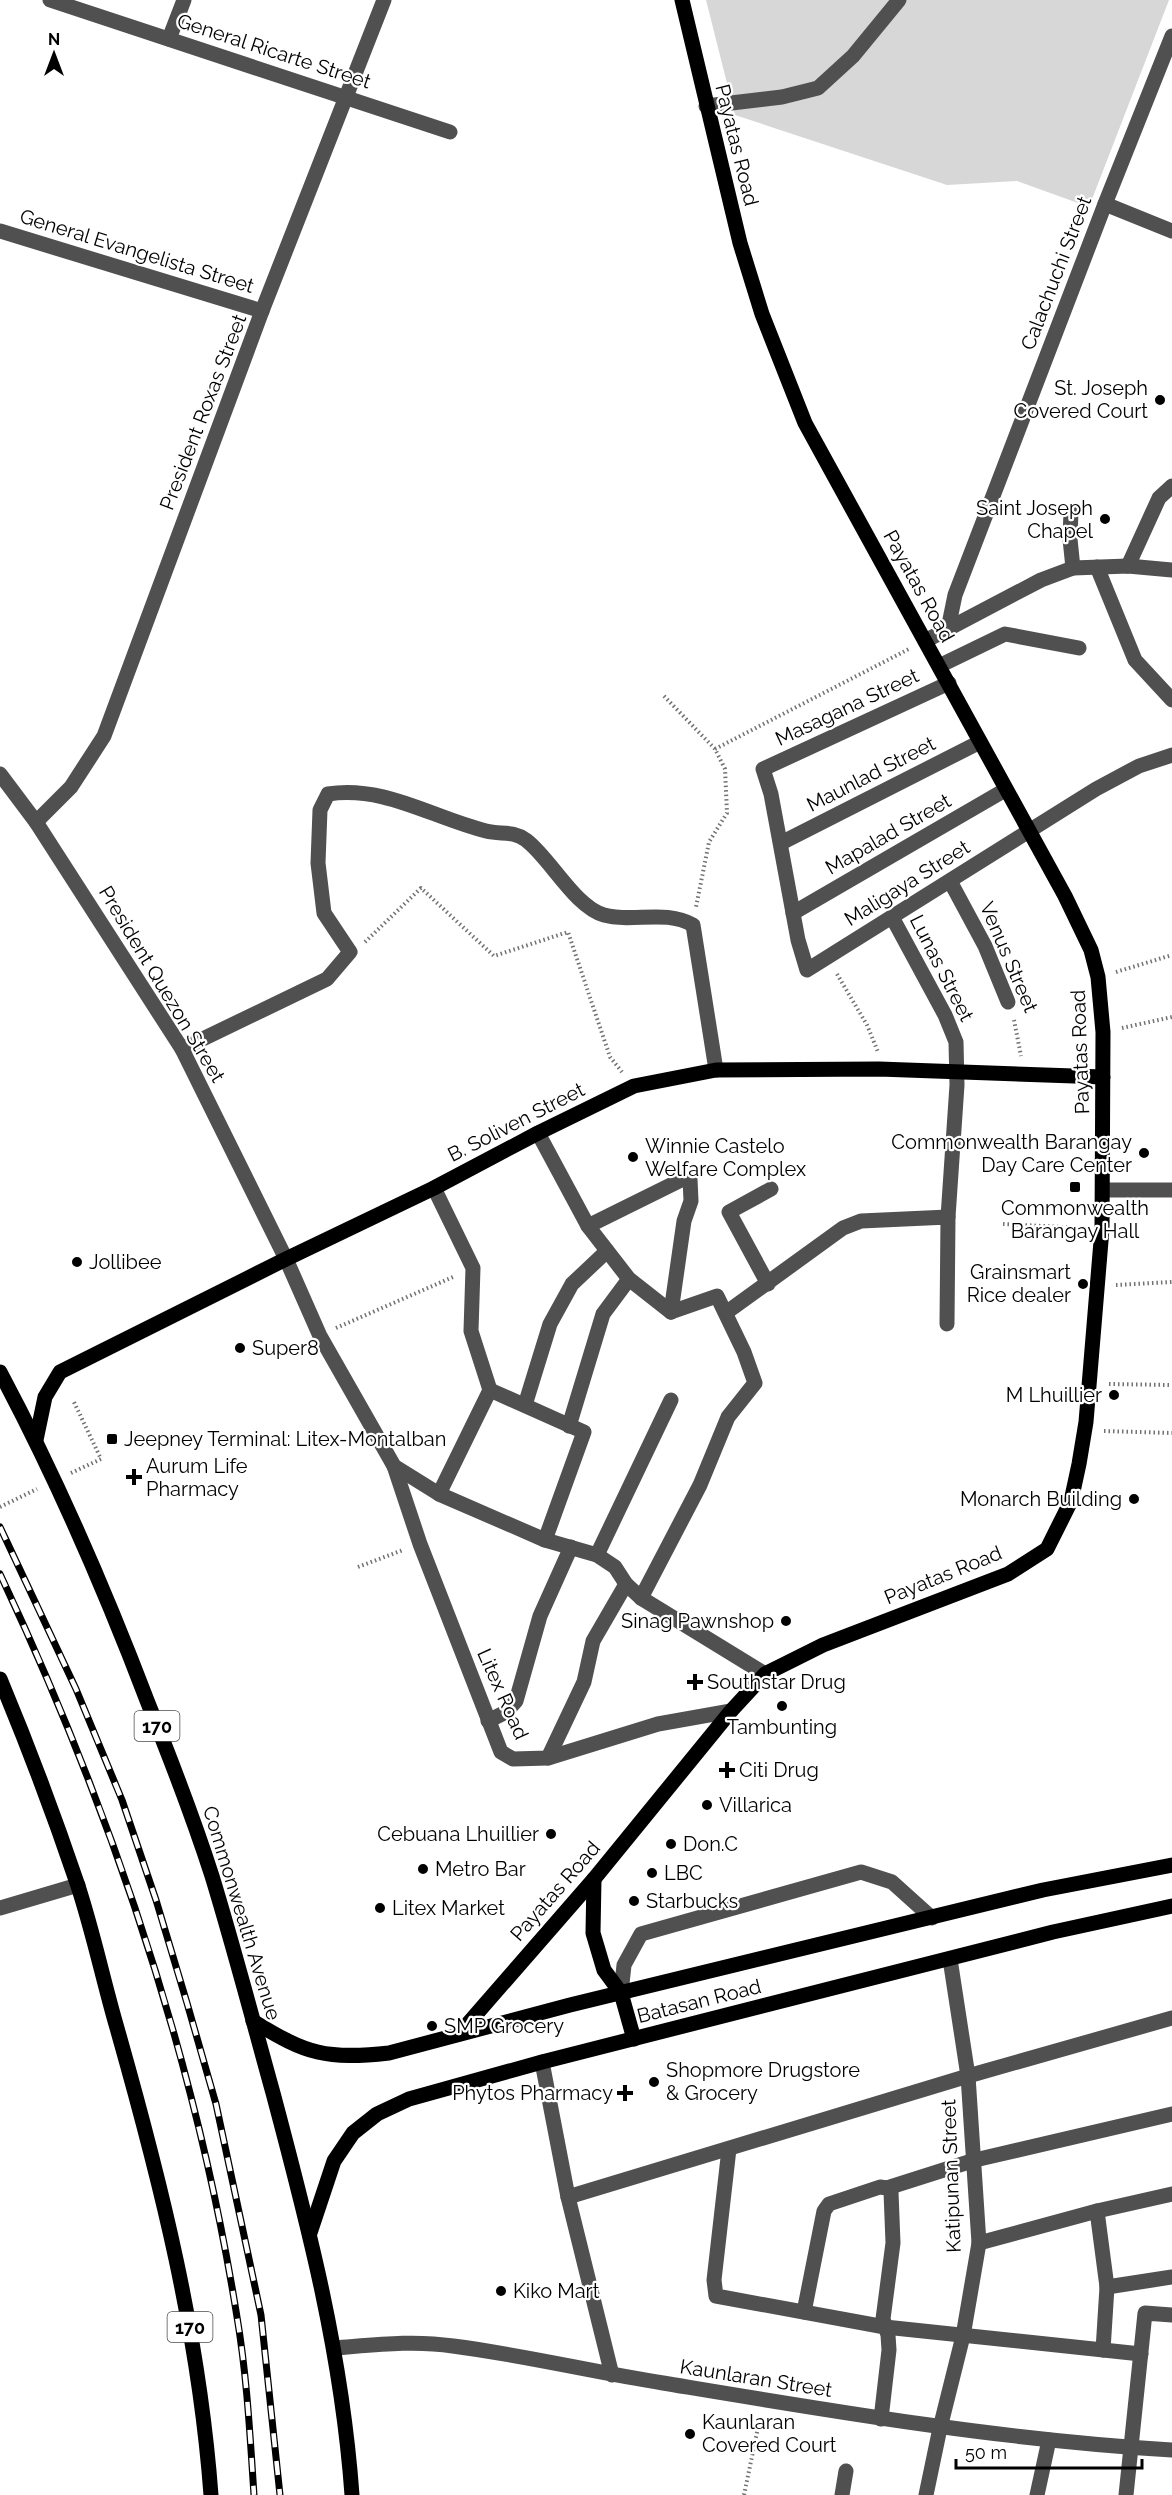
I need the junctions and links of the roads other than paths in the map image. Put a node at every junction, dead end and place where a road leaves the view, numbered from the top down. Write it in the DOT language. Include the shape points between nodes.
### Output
graph roads {
  1 [pos="50,0"];
  2 [pos="184,0"];
  3 [pos="384,0"];
  4 [pos="682,0"];
  5 [pos="899,0"];
  6 [pos="1172,36"];
  7 [pos="169,39"];
  8 [pos="346,97"];
  9 [pos="706,106"];
  10 [pos="450,132"];
  11 [pos="1105,204"];
  12 [pos="0,231"];
  13 [pos="1172,231"];
  14 [pos="262,312"];
  15 [pos="1172,486"];
  16 [pos="1071,511"];
  17 [pos="1128,566"];
  18 [pos="1097,567"];
  19 [pos="1073,568"];
  20 [pos="1172,570"];
  21 [pos="948,629"];
  22 [pos="926,641"];
  23 [pos="1079,648"];
  24 [pos="939,666"];
  25 [pos="949,683"];
  26 [pos="1172,700"];
  27 [pos="980,742"];
  28 [pos="1172,755"];
  29 [pos="0,774"];
  30 [pos="1005,790"];
  31 [pos="36,822"];
  32 [pos="1029,831"];
  33 [pos="781,843"];
  34 [pos="950,880"];
  35 [pos="793,913"];
  36 [pos="892,917"];
  37 [pos="1008,1002"];
  38 [pos="182,1049"];
  39 [pos="716,1070"];
  40 [pos="958,1072"];
  41 [pos="1103,1077"];
  42 [pos="538,1133"];
  43 [pos="434,1188"];
  44 [pos="771,1189"];
  45 [pos="1103,1190"];
  46 [pos="1172,1190"];
  47 [pos="948,1217"];
  48 [pos="588,1227"];
  49 [pos="607,1251"];
  50 [pos="286,1258"];
  51 [pos="630,1280"];
  52 [pos="768,1284"];
  53 [pos="671,1312"];
  54 [pos="727,1312"];
  55 [pos="947,1324"];
  56 [pos="320,1336"];
  57 [pos="0,1372"];
  58 [pos="489,1390"];
  59 [pos="671,1400"];
  60 [pos="525,1405"];
  61 [pos="569,1426"];
  62 [pos="36,1440"];
  63 [pos="394,1466"];
  64 [pos="439,1494"];
  65 [pos="545,1540"];
  66 [pos="571,1547"];
  67 [pos="597,1555"];
  68 [pos="626,1584"];
  69 [pos="642,1598"];
  70 [pos="765,1674"];
  71 [pos="0,1679"];
  72 [pos="731,1711"];
  73 [pos="488,1721"];
  74 [pos="548,1758"];
  75 [pos="1172,1865"];
  76 [pos="594,1879"];
  77 [pos="78,1885"];
  78 [pos="1172,1906"];
  79 [pos="0,1908"];
  80 [pos="932,1918"];
  81 [pos="950,1959"];
  82 [pos="621,1993"];
  83 [pos="1172,2018"];
  84 [pos="253,2021"];
  85 [pos="459,2034"];
  86 [pos="634,2039"];
  87 [pos="542,2062"];
  88 [pos="968,2076"];
  89 [pos="1172,2114"];
  90 [pos="729,2149"];
  91 [pos="975,2160"];
  92 [pos="887,2188"];
  93 [pos="1172,2194"];
  94 [pos="567,2197"];
  95 [pos="1097,2211"];
  96 [pos="310,2233"];
  97 [pos="979,2243"];
  98 [pos="1172,2277"];
  99 [pos="1107,2287"];
  100 [pos="804,2312"];
  101 [pos="1172,2315"];
  102 [pos="885,2327"];
  103 [pos="963,2336"];
  104 [pos="335,2348"];
  105 [pos="1103,2350"];
  106 [pos="1141,2354"];
  107 [pos="612,2375"];
  108 [pos="881,2419"];
  109 [pos="940,2428"];
  110 [pos="1049,2440"];
  111 [pos="1132,2448"];
  112 [pos="1172,2450"];
  113 [pos="846,2471"];
  114 [pos="211,2495"];
  115 [pos="352,2495"];
  116 [pos="842,2495"];
  117 [pos="926,2495"];
  118 [pos="1037,2495"];
  119 [pos="1126,2495"];
  1 -- 7 [label="street, General Ricarte Street"];
  2 -- 7 [label="street"];
  3 -- 8 [label="street, President Roxas Street"];
  4 -- 9 [label="main road, Payatas Road"];
  5 -- 9 [label="street" via="853,56 818,88 782,97"];
  6 -- 11 [label="street, Calachuchi Street"];
  7 -- 8 [label="street, General Ricarte Street"];
  8 -- 10 [label="street, General Ricarte Street"];
  8 -- 14 [label="street, President Roxas Street"];
  9 -- 22 [label="main road, Payatas Road" via="762,314 805,423"];
  11 -- 13 [label="street"];
  11 -- 21 [label="street, Calachuchi Street" via="956,595"];
  12 -- 14 [label="street, General Evangelista Street"];
  14 -- 31 [label="street, President Roxas Street" via="104,736 71,787"];
  15 -- 17 [label="street" via="1159,498"];
  16 -- 19 [label="street"];
  17 -- 18 [label="street"];
  17 -- 20 [label="street"];
  18 -- 19 [label="street"];
  18 -- 26 [label="street" via="1135,660"];
  19 -- 21 [label="street" via="1041,580"];
  21 -- 22 [label="street"];
  22 -- 24 [label="main road, Payatas Road"];
  23 -- 24 [label="street" via="1005,634"];
  24 -- 25 [label="main road, Payatas Road"];
  25 -- 27 [label="main road, Payatas Road"];
  25 -- 33 [label="street, Masagana Street" via="763,769"];
  27 -- 30 [label="main road, Payatas Road"];
  27 -- 33 [label="street, Maunlad Street"];
  28 -- 32 [label="street, Maligaya Street" via="1116,777"];
  29 -- 31 [label="street, President Quezon Street"];
  30 -- 32 [label="main road, Payatas Road"];
  30 -- 35 [label="street, Mapalad Street"];
  31 -- 38 [label="street, President Quezon Street"];
  32 -- 34 [label="street, Maligaya Street"];
  32 -- 41 [label="main road, Payatas Road" via="1091,950 1098,977"];
  33 -- 35 [label="street"];
  34 -- 36 [label="street, Maligaya Street"];
  34 -- 37 [label="street, Venus Street" via="986,946"];
  35 -- 36 [label="street, Maligaya Street" via="807,970"];
  36 -- 40 [label="street, Lunas Street" via="951,1029"];
  38 -- 39 [label="street" via="327,979 350,952 324,913 318,863 320,810 328,794 346,791 373,793 488,832 512,832 526,840 589,908 604,915 681,918 693,925"];
  38 -- 50 [label="street, President Quezon Street"];
  39 -- 40 [label="main road, B. Soliven Street"];
  39 -- 42 [label="main road, B. Soliven Street" via="634,1086"];
  40 -- 41 [label="main road, B. Soliven Street"];
  40 -- 47 [label="street, Lunas Street"];
  41 -- 45 [label="main road, Payatas Road"];
  42 -- 43 [label="main road, B. Soliven Street"];
  42 -- 48 [label="street"];
  43 -- 50 [label="main road, B. Soliven Street"];
  43 -- 58 [label="street" via="473,1268 471,1331"];
  44 -- 52 [label="street" via="729,1212"];
  45 -- 46 [label="street"];
  45 -- 70 [label="main road, Payatas Road" via="1099,1285 1085,1431 1071,1501 1047,1549 1008,1574 823,1645"];
  47 -- 52 [label="street" via="861,1221 843,1228"];
  47 -- 55 [label="street, Lunas Street"];
  48 -- 49 [label="street"];
  48 -- 53 [label="street" via="645,1196 690,1179 692,1201 684,1221"];
  49 -- 51 [label="street"];
  49 -- 60 [label="street" via="572,1284 549,1324"];
  50 -- 56 [label="street, President Quezon Street"];
  50 -- 62 [label="main road, B. Soliven Street" via="60,1372 45,1397"];
  51 -- 53 [label="street"];
  51 -- 61 [label="street" via="603,1314"];
  52 -- 54 [label="street"];
  53 -- 54 [label="street" via="717,1296"];
  54 -- 69 [label="street" via="755,1383 728,1417 700,1485"];
  56 -- 63 [label="street, Litex Road"];
  57 -- 62 [label="main road, Commonwealth Avenue / 170"];
  58 -- 60 [label="street"];
  58 -- 64 [label="street"];
  59 -- 67 [label="street"];
  60 -- 61 [label="street"];
  61 -- 65 [label="street" via="584,1432"];
  62 -- 84 [label="main road, Commonwealth Avenue / 170" via="91,1560 176,1773 211,1873"];
  63 -- 64 [label="street"];
  63 -- 73 [label="street, Litex Road"];
  64 -- 65 [label="street"];
  65 -- 66 [label="street"];
  66 -- 67 [label="street"];
  66 -- 73 [label="street" via="540,1616 516,1701 506,1712"];
  67 -- 68 [label="street" via="615,1567"];
  68 -- 69 [label="street"];
  68 -- 74 [label="street" via="593,1641 584,1682"];
  69 -- 70 [label="street"];
  70 -- 72 [label="main road, Payatas Road"];
  71 -- 77 [label="main road, 170"];
  72 -- 74 [label="street, Litex Road" via="658,1724"];
  72 -- 76 [label="main road, Payatas Road"];
  73 -- 74 [label="street, Litex Road" via="501,1752 513,1759"];
  75 -- 80 [label="main road, Batasan Road" via="1043,1890"];
  76 -- 82 [label="main road" via="593,1933 604,1970"];
  76 -- 85 [label="main road, Payatas Road"];
  77 -- 79 [label="street"];
  77 -- 114 [label="main road, 170" via="155,2162 185,2297 207,2438"];
  78 -- 81 [label="main road, Batasan Road"];
  80 -- 82 [label="main road, Batasan Road"];
  80 -- 82 [label="street" via="892,1882 861,1872 642,1934 624,1965"];
  81 -- 86 [label="main road, Batasan Road"];
  81 -- 88 [label="street, Katipunan Street"];
  82 -- 85 [label="main road, Batasan Road"];
  82 -- 86 [label="main road"];
  83 -- 88 [label="street"];
  84 -- 85 [label="main road, Batasan Road" via="300,2047 326,2055 389,2053"];
  84 -- 96 [label="main road, Commonwealth Avenue / 170"];
  86 -- 87 [label="main road, Batasan Road"];
  87 -- 94 [label="street"];
  87 -- 96 [label="main road, Batasan Road" via="409,2099 377,2114 353,2133 334,2161"];
  88 -- 90 [label="street"];
  88 -- 91 [label="street, Katipunan Street"];
  89 -- 91 [label="street"];
  90 -- 94 [label="street"];
  90 -- 100 [label="street" via="714,2280 716,2296"];
  91 -- 92 [label="street"];
  91 -- 97 [label="street, Katipunan Street"];
  92 -- 100 [label="street" via="829,2204 824,2211"];
  92 -- 102 [label="street" via="891,2192 893,2243"];
  93 -- 95 [label="street"];
  94 -- 107 [label="street"];
  95 -- 97 [label="street"];
  95 -- 99 [label="street"];
  96 -- 104 [label="main road, Commonwealth Avenue / 170"];
  97 -- 103 [label="street, Katipunan Street"];
  98 -- 99 [label="street"];
  99 -- 105 [label="street"];
  100 -- 102 [label="street"];
  101 -- 106 [label="street" via="1145,2313"];
  102 -- 103 [label="street"];
  102 -- 108 [label="street" via="889,2350"];
  103 -- 105 [label="street"];
  103 -- 109 [label="street, Katipunan Street"];
  104 -- 107 [label="street, Kaunlaran Street" via="403,2343 452,2345"];
  104 -- 115 [label="main road, Commonwealth Avenue / 170"];
  105 -- 106 [label="street"];
  106 -- 111 [label="street"];
  107 -- 108 [label="street, Kaunlaran Street"];
  108 -- 109 [label="street, Kaunlaran Street"];
  109 -- 110 [label="street, Kaunlaran Street"];
  109 -- 117 [label="street, Katipunan Street"];
  110 -- 111 [label="street, Kaunlaran Street"];
  110 -- 118 [label="street"];
  111 -- 112 [label="street, Kaunlaran Street"];
  111 -- 119 [label="street"];
  113 -- 116 [label="street"];
}
